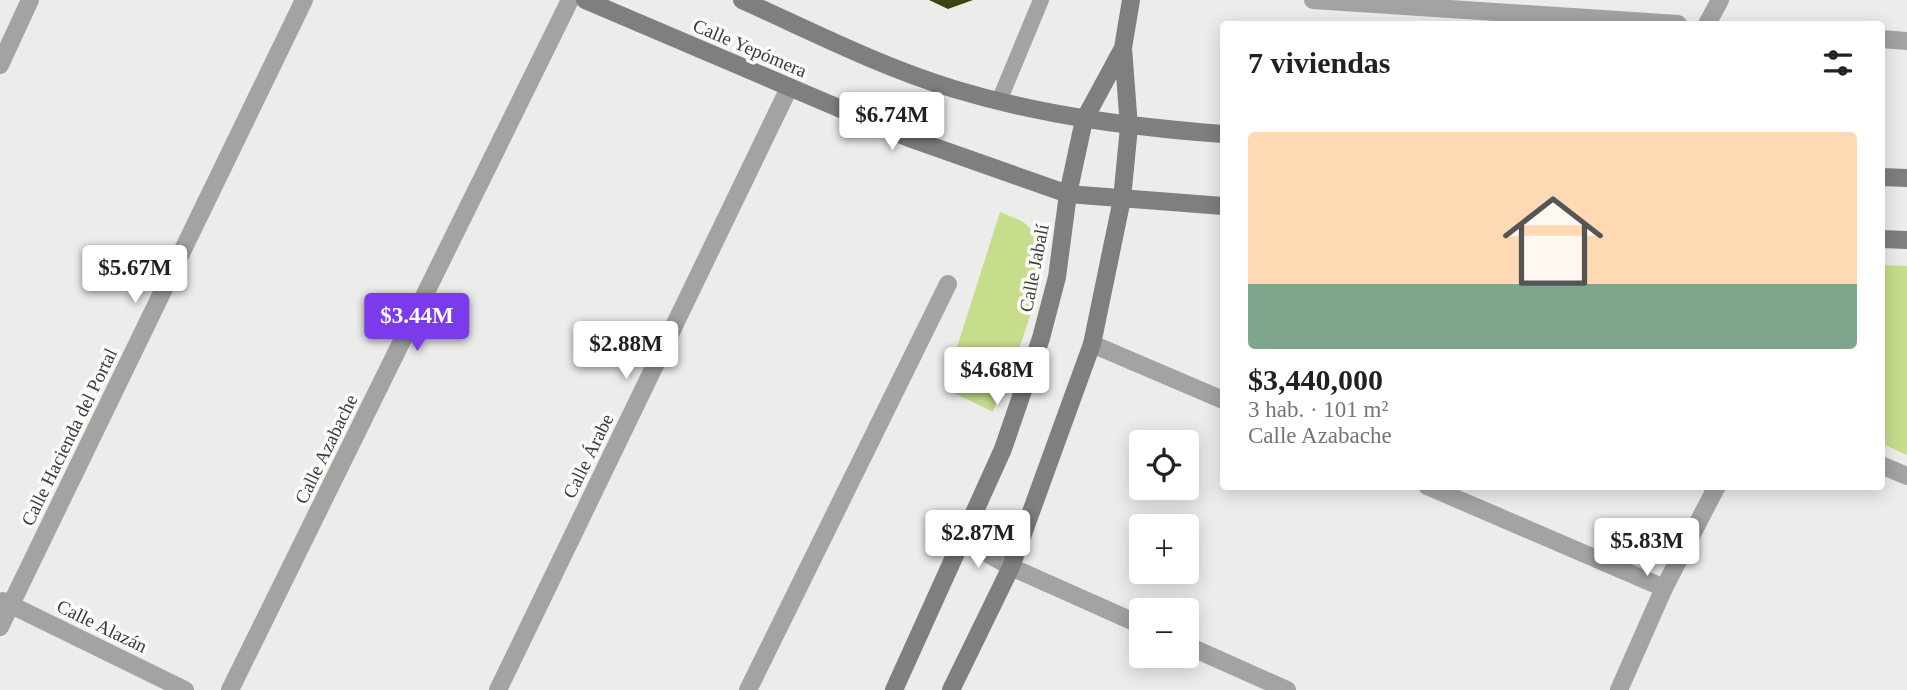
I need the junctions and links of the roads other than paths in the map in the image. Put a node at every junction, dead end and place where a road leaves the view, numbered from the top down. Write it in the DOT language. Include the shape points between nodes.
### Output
graph roads {
  1 [pos="30,0"];
  2 [pos="304,0"];
  3 [pos="570,0"];
  4 [pos="585,0"];
  5 [pos="742,0"];
  6 [pos="1041,0"];
  7 [pos="1131,0"];
  8 [pos="1313,0"];
  9 [pos="1720,0"];
  10 [pos="1468,4"];
  11 [pos="1646,21"];
  12 [pos="1709,21"];
  13 [pos="1885,39"];
  14 [pos="1907,41"];
  15 [pos="1123,48"];
  16 [pos="0,65"];
  17 [pos="789,88"];
  18 [pos="999,101"];
  19 [pos="1084,120"];
  20 [pos="1129,127"];
  21 [pos="1220,134"];
  22 [pos="1885,177"];
  23 [pos="1907,178"];
  24 [pos="1068,194"];
  25 [pos="1122,199"];
  26 [pos="1220,206"];
  27 [pos="1885,239"];
  28 [pos="1907,240"];
  29 [pos="948,284"];
  30 [pos="1092,344"];
  31 [pos="1220,399"];
  32 [pos="1885,467"];
  33 [pos="1907,476"];
  34 [pos="1436,490"];
  35 [pos="1715,490"];
  36 [pos="963,540"];
  37 [pos="1011,567"];
  38 [pos="1664,588"];
  39 [pos="5,602"];
  40 [pos="1129,620"];
  41 [pos="0,627"];
  42 [pos="1199,651"];
  43 [pos="185,690"];
  44 [pos="230,690"];
  45 [pos="498,690"];
  46 [pos="748,690"];
  47 [pos="894,690"];
  48 [pos="951,690"];
  49 [pos="1287,690"];
  50 [pos="1619,690"];
  1 -- 16 [label="street"];
  2 -- 39 [label="street, Calle Hacienda del Portal"];
  3 -- 44 [label="street, Calle Azabache"];
  4 -- 17 [label="street, Calle Yepómera"];
  5 -- 18 [label="street, Calle Yepómera" via="952,89"];
  6 -- 18 [label="lane"];
  7 -- 15 [label="street"];
  8 -- 10 [label="street"];
  9 -- 12 [label="street"];
  10 -- 11 [label="street"];
  13 -- 14 [label="street"];
  15 -- 19 [label="street, Calle Jabalí"];
  15 -- 20 [label="street"];
  17 -- 24 [label="street, Calle Yepómera" via="909,138"];
  17 -- 45 [label="street, Calle Árabe"];
  18 -- 19 [label="street, Calle Yepómera"];
  19 -- 20 [label="street, Calle Yepómera"];
  19 -- 24 [label="street, Calle Jabalí"];
  20 -- 21 [label="street, Calle Yepómera"];
  20 -- 25 [label="street"];
  22 -- 23 [label="street"];
  24 -- 25 [label="street, Calle Yepómera"];
  24 -- 36 [label="street, Calle Jabalí" via="1057,277 1041,338 1003,449"];
  25 -- 26 [label="street, Calle Yepómera"];
  25 -- 30 [label="street"];
  27 -- 28 [label="street"];
  29 -- 46 [label="street"];
  30 -- 31 [label="street"];
  30 -- 37 [label="street"];
  32 -- 33 [label="street"];
  34 -- 38 [label="street"];
  35 -- 38 [label="street"];
  36 -- 37 [label="street"];
  36 -- 47 [label="street, Calle Jabalí"];
  37 -- 40 [label="street"];
  37 -- 48 [label="street"];
  38 -- 50 [label="street"];
  39 -- 41 [label="street, Calle Hacienda del Portal"];
  39 -- 43 [label="street, Calle Alazán"];
  42 -- 49 [label="street"];
}
